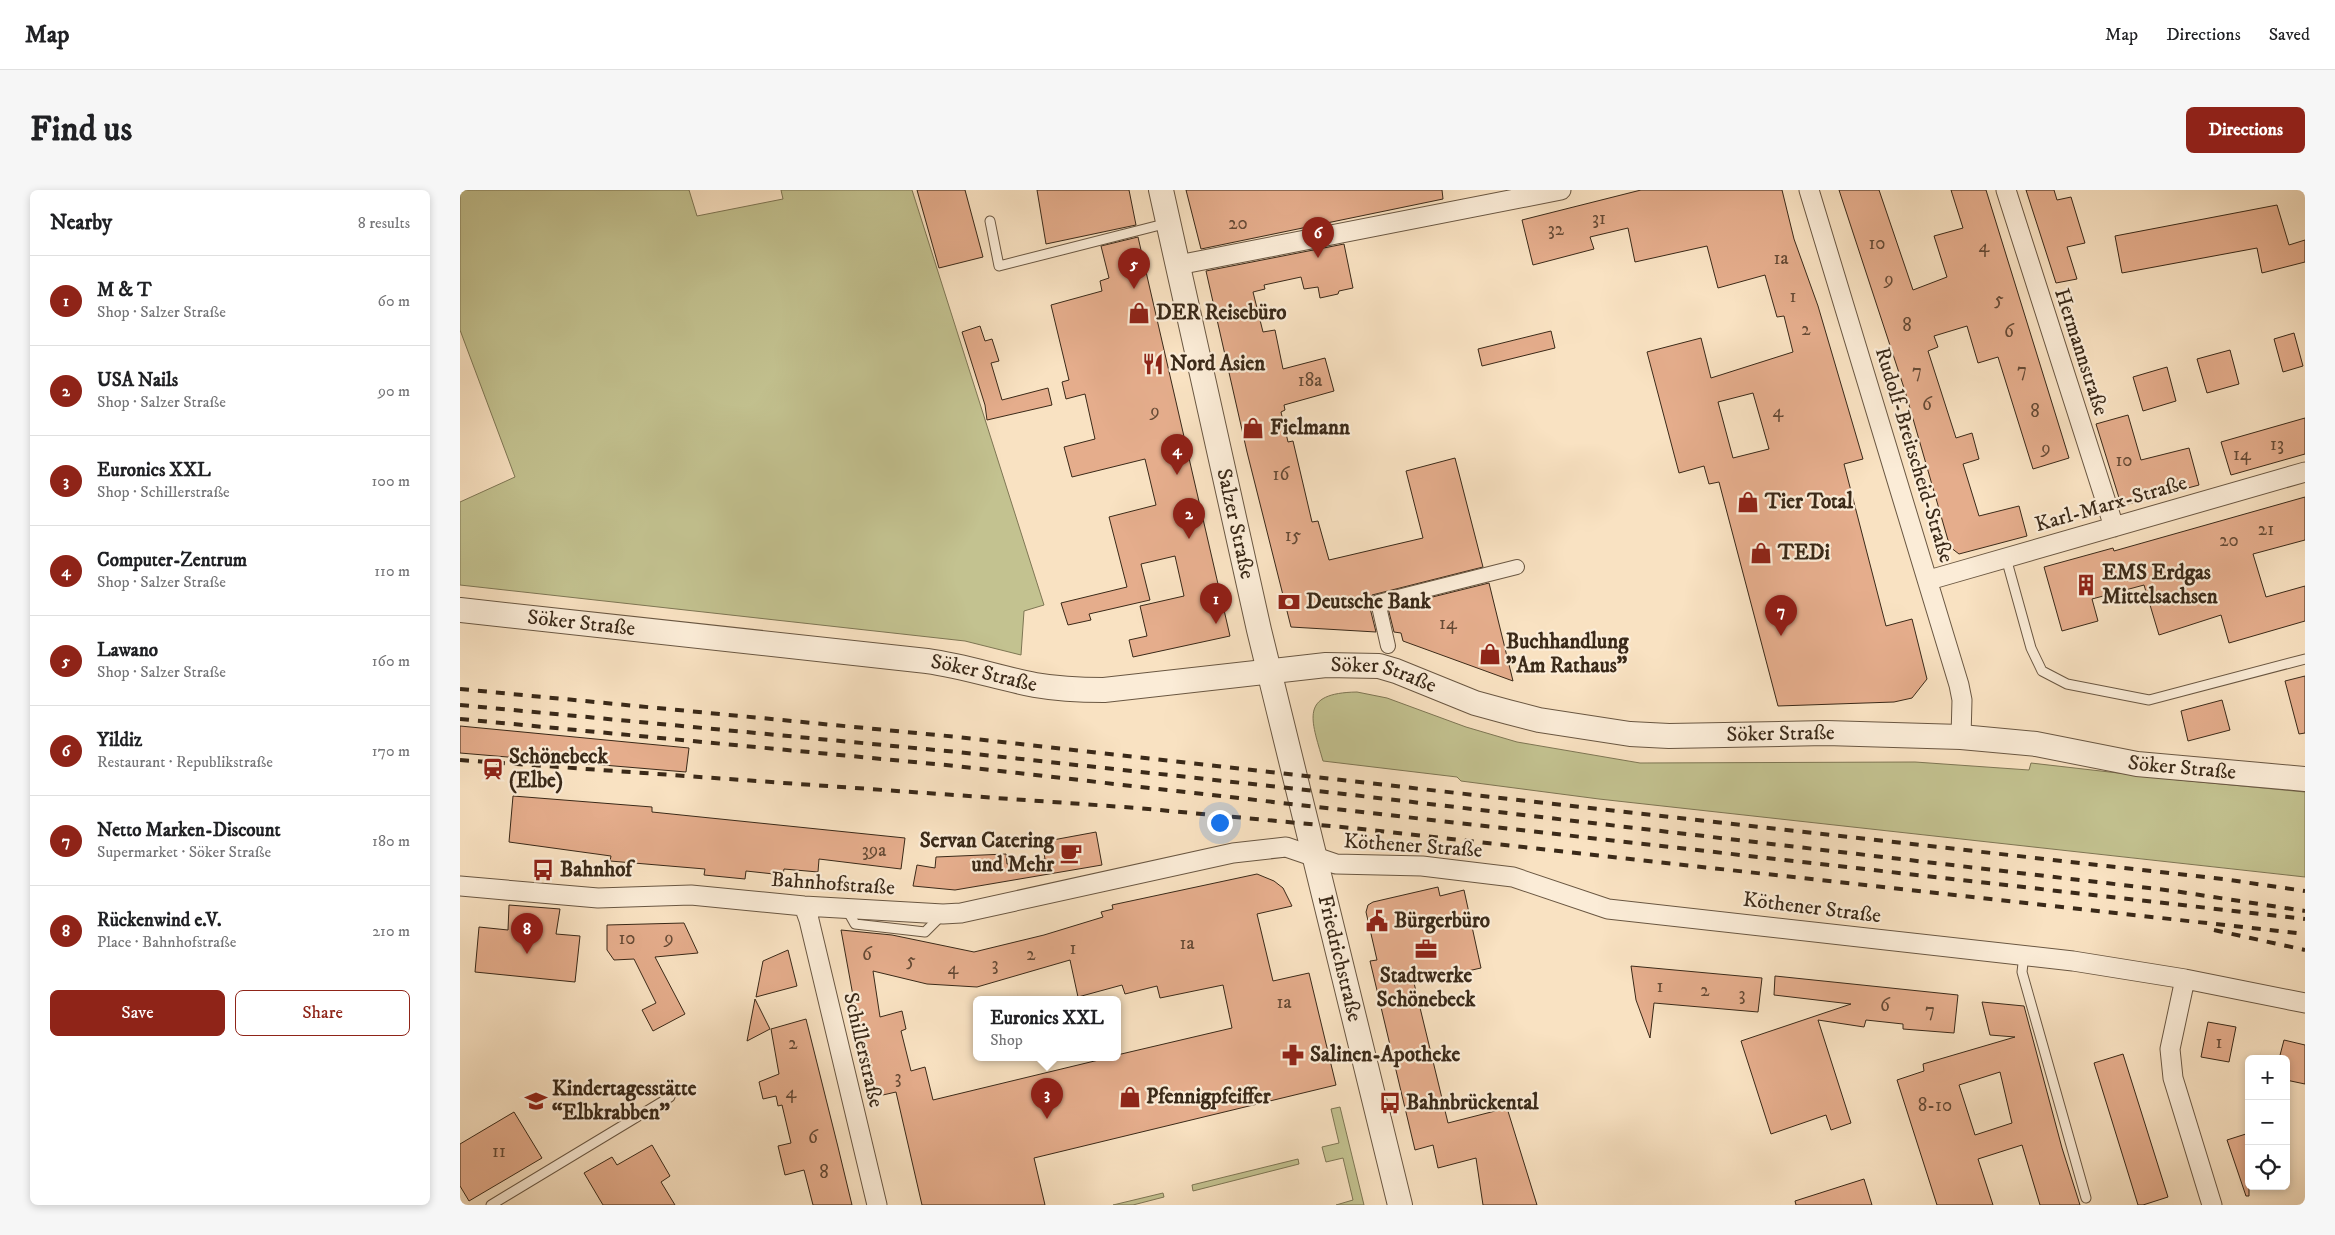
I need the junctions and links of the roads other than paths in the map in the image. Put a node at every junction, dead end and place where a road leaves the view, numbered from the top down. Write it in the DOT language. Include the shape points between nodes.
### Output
graph roads {
  1 [pos="1161,190"];
  2 [pos="1561,190"];
  3 [pos="1809,190"];
  4 [pos="2006,190"];
  5 [pos="990,221"];
  6 [pos="1168,223"];
  7 [pos="1178,266"];
  8 [pos="2305,472"];
  9 [pos="2114,527"];
  10 [pos="2006,558"];
  11 [pos="1517,567"];
  12 [pos="1929,580"];
  13 [pos="460,610"];
  14 [pos="1388,646"];
  15 [pos="2305,659"];
  16 [pos="1270,672"];
  17 [pos="1960,737"];
  18 [pos="2305,778"];
  19 [pos="1316,857"];
  20 [pos="460,886"];
  21 [pos="804,906"];
  22 [pos="2024,955"];
  23 [pos="2185,979"];
  24 [pos="2305,1003"];
  25 [pos="670,1097"];
  26 [pos="2086,1198"];
  27 [pos="492,1205"];
  28 [pos="877,1205"];
  29 [pos="1400,1205"];
  30 [pos="2212,1205"];
  1 -- 6 [label="street, Salzer Straße"];
  2 -- 7 [label="street"];
  3 -- 12 [label="street, Rudolf-Breitscheid-Straße"];
  4 -- 9 [label="street, Hermannstraße"];
  5 -- 6 [label="lane" via="999,266"];
  6 -- 7 [label="street, Salzer Straße"];
  7 -- 16 [label="street, Salzer Straße"];
  8 -- 9 [label="street, Karl-Marx-Straße"];
  9 -- 10 [label="street, Karl-Marx-Straße"];
  10 -- 12 [label="street, Karl-Marx-Straße"];
  10 -- 15 [label="lane" via="2031,648 2042,671 2067,684 2149,700"];
  11 -- 14 [label="street" via="1378,602"];
  12 -- 17 [label="street, Rudolf-Breitscheid-Straße" via="1962,700"];
  13 -- 16 [label="street, Söker Straße" via="927,661 1074,690 1104,690"];
  16 -- 17 [label="street, Söker Straße" via="1339,664 1379,666 1508,712 1630,734"];
  16 -- 19 [label="street, Salzer Straße"];
  17 -- 18 [label="street, Söker Straße" via="2036,744 2137,764"];
  19 -- 21 [label="street, Bahnhofstraße" via="1286,847 1262,848 962,913"];
  19 -- 22 [label="street, Köthener Straße" via="1336,864 1422,866 1513,877 1608,909"];
  19 -- 29 [label="street, Friedrichstraße"];
  20 -- 21 [label="street, Bahnhofstraße" via="598,898 691,896"];
  21 -- 28 [label="street, Schillerstraße"];
  22 -- 23 [label="street, Köthener Straße"];
  22 -- 26 [label="lane" via="2022,972"];
  23 -- 24 [label="street, Köthener Straße"];
  23 -- 30 [label="street" via="2170,1049 2173,1078"];
  25 -- 27 [label="lane"];
}
